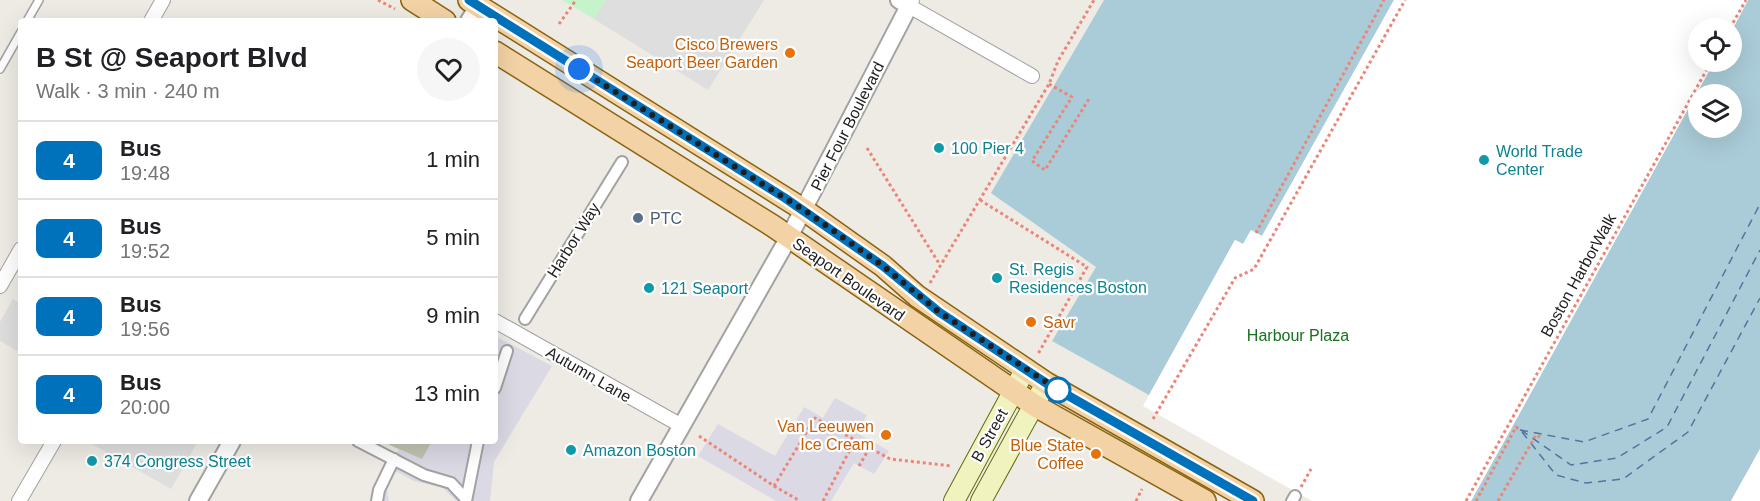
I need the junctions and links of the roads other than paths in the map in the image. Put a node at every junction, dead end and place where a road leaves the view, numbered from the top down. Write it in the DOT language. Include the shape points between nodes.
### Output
graph roads {
  1 [pos="39,0"];
  2 [pos="163,0"];
  3 [pos="412,0"];
  4 [pos="907,2"];
  5 [pos="472,9"];
  6 [pos="29,18"];
  7 [pos="153,18"];
  8 [pos="440,18"];
  9 [pos="487,18"];
  10 [pos="498,25"];
  11 [pos="18,37"];
  12 [pos="498,54"];
  13 [pos="0,69"];
  14 [pos="1032,76"];
  15 [pos="621,162"];
  16 [pos="804,210"];
  17 [pos="789,237"];
  18 [pos="18,254"];
  19 [pos="0,286"];
  20 [pos="525,319"];
  21 [pos="498,323"];
  22 [pos="507,351"];
  23 [pos="1031,362"];
  24 [pos="498,379"];
  25 [pos="1046,383"];
  26 [pos="1013,390"];
  27 [pos="1034,405"];
  28 [pos="682,426"];
  29 [pos="52,444"];
  30 [pos="230,444"];
  31 [pos="364,444"];
  32 [pos="477,444"];
  33 [pos="394,459"];
  34 [pos="466,500"];
  35 [pos="19,501"];
  36 [pos="198,501"];
  37 [pos="377,501"];
  38 [pos="639,501"];
  39 [pos="954,501"];
  40 [pos="981,501"];
  41 [pos="1205,501"];
  42 [pos="1253,501"];
  1 -- 6 [label="lane"];
  2 -- 7 [label="street"];
  3 -- 8 [label="main road"];
  4 -- 14 [label="street"];
  4 -- 16 [label="street, Pier Four Boulevard"];
  5 -- 9 [label="main road, Seaport Boulevard"];
  10 -- 16 [label="main road, Seaport Boulevard"];
  11 -- 13 [label="lane"];
  12 -- 17 [label="main road, Seaport Boulevard"];
  15 -- 20 [label="street, Harbor Way"];
  16 -- 17 [label="street, Pier Four Boulevard"];
  16 -- 23 [label="main road, Seaport Boulevard" via="883,266 924,302"];
  17 -- 26 [label="main road, Seaport Boulevard"];
  17 -- 28 [label="street, Pier Four Boulevard"];
  18 -- 19 [label="street"];
  21 -- 28 [label="street, Autumn Lane"];
  22 -- 24 [label="street"];
  23 -- 25 [label="main road, Seaport Boulevard"];
  23 -- 26 [label="main road, B Street"];
  25 -- 27 [label="main road, B Street"];
  25 -- 42 [label="main road, Seaport Boulevard"];
  26 -- 27 [label="main road, Seaport Boulevard"];
  26 -- 39 [label="main road, B Street"];
  27 -- 40 [label="main road, B Street"];
  27 -- 41 [label="main road, Seaport Boulevard"];
  28 -- 38 [label="street, Pier Four Boulevard"];
  29 -- 35 [label="street"];
  30 -- 36 [label="street"];
  31 -- 33 [label="street"];
  32 -- 34 [label="street"];
  33 -- 34 [label="street" via="424,475 451,483"];
  33 -- 37 [label="street"];
}
